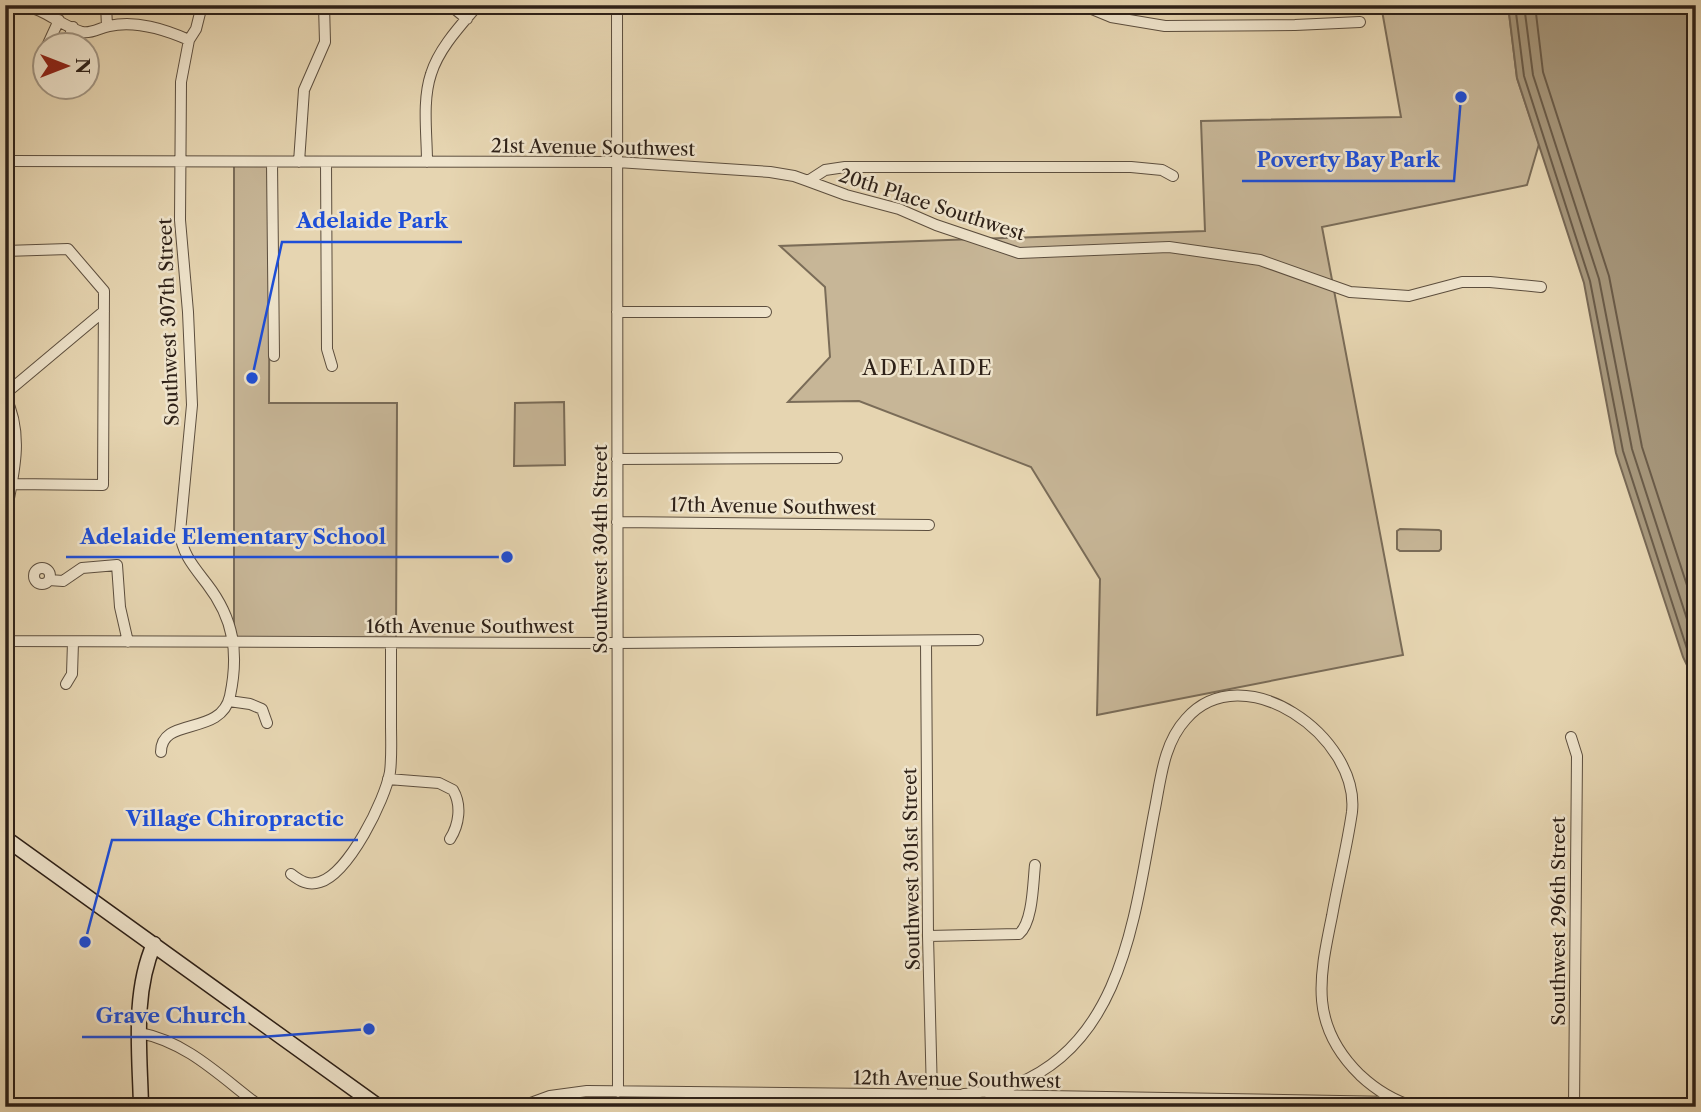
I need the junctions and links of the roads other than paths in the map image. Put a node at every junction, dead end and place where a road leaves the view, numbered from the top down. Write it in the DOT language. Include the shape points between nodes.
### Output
graph roads {
  1 [pos="22,5"];
  2 [pos="107,5"];
  3 [pos="202,5"];
  4 [pos="324,5"];
  5 [pos="450,5"];
  6 [pos="478,5"];
  7 [pos="617,5"];
  8 [pos="1082,5"];
  9 [pos="467,19"];
  10 [pos="60,20"];
  11 [pos="1360,22"];
  12 [pos="107,26"];
  13 [pos="73,27"];
  14 [pos="54,32"];
  15 [pos="71,32"];
  16 [pos="188,40"];
  17 [pos="181,160"];
  18 [pos="5,161"];
  19 [pos="272,162"];
  20 [pos="299,162"];
  21 [pos="326,162"];
  22 [pos="427,162"];
  23 [pos="617,162"];
  24 [pos="1173,176"];
  25 [pos="808,181"];
  26 [pos="5,251"];
  27 [pos="1541,287"];
  28 [pos="104,311"];
  29 [pos="617,312"];
  30 [pos="765,312"];
  31 [pos="274,356"];
  32 [pos="332,366"];
  33 [pos="5,395"];
  34 [pos="837,458"];
  35 [pos="617,459"];
  36 [pos="12,484"];
  37 [pos="5,519"];
  38 [pos="617,522"];
  39 [pos="929,526"];
  40 [pos="49,580"];
  41 [pos="6,585"];
  42 [pos="978,640"];
  43 [pos="6,641"];
  44 [pos="73,642"];
  45 [pos="128,642"];
  46 [pos="926,642"];
  47 [pos="234,643"];
  48 [pos="391,643"];
  49 [pos="617,643"];
  50 [pos="66,684"];
  51 [pos="229,701"];
  52 [pos="267,723"];
  53 [pos="1571,737"];
  54 [pos="162,752"];
  55 [pos="388,779"];
  56 [pos="5,838"];
  57 [pos="450,839"];
  58 [pos="1035,865"];
  59 [pos="291,874"];
  60 [pos="928,936"];
  61 [pos="154,944"];
  62 [pos="140,1033"];
  63 [pos="618,1092"];
  64 [pos="964,1094"];
  65 [pos="932,1095"];
  66 [pos="1098,1102"];
  67 [pos="1397,1102"];
  68 [pos="141,1107"];
  69 [pos="261,1107"];
  70 [pos="379,1107"];
  71 [pos="520,1107"];
  72 [pos="1415,1107"];
  73 [pos="1574,1107"];
  74 [pos="1595,1107"];
  1 -- 10 [label="street"];
  2 -- 12 [label="street"];
  3 -- 16 [label="street, Southwest 307th Street"];
  4 -- 20 [label="street" via="324,42 304,90"];
  5 -- 9 [label="street"];
  6 -- 9 [label="street"];
  7 -- 23 [label="street, Southwest 304th Street"];
  8 -- 11 [label="street" via="1111,17 1165,26"];
  9 -- 22 [label="street" via="430,76"];
  10 -- 13 [label="street"];
  10 -- 14 [label="street"];
  12 -- 13 [label="street" via="87,32"];
  12 -- 16 [label="street" via="152,26"];
  13 -- 15 [label="street"];
  16 -- 17 [label="street, Southwest 307th Street" via="181,82"];
  17 -- 18 [label="street, 21st Avenue Southwest"];
  17 -- 19 [label="street, 21st Avenue Southwest"];
  17 -- 47 [label="street, Southwest 307th Street" via="181,245 192,405 181,544 226,614"];
  19 -- 20 [label="street, 21st Avenue Southwest"];
  19 -- 31 [label="street"];
  20 -- 21 [label="street, 21st Avenue Southwest"];
  21 -- 22 [label="street, 21st Avenue Southwest"];
  21 -- 32 [label="street" via="327,349"];
  22 -- 23 [label="street, 21st Avenue Southwest"];
  23 -- 25 [label="street, 21st Avenue Southwest" via="770,172"];
  23 -- 29 [label="street, Southwest 304th Street"];
  24 -- 25 [label="street" via="1162,170 1132,167 855,167 829,169"];
  25 -- 27 [label="street, 20th Place Southwest" via="1019,253 1169,247 1260,260 1350,292 1409,296 1462,282"];
  26 -- 28 [label="street" via="68,249 104,291"];
  28 -- 33 [label="street"];
  28 -- 36 [label="street" via="103,485"];
  29 -- 30 [label="street"];
  29 -- 35 [label="street, Southwest 304th Street"];
  33 -- 36 [label="street" via="16,431"];
  34 -- 35 [label="street"];
  35 -- 38 [label="street, Southwest 304th Street"];
  36 -- 37 [label="street"];
  37 -- 41 [label="street"];
  38 -- 39 [label="street, 17th Avenue Southwest"];
  38 -- 49 [label="street, Southwest 304th Street"];
  40 -- 45 [label="street" via="62,581 82,568 117,565"];
  41 -- 43 [label="street"];
  42 -- 46 [label="street, 16th Avenue Southwest"];
  43 -- 44 [label="street, 16th Avenue Southwest"];
  44 -- 45 [label="street, 16th Avenue Southwest"];
  44 -- 50 [label="street" via="72,674"];
  45 -- 47 [label="street, 16th Avenue Southwest"];
  46 -- 49 [label="street, 16th Avenue Southwest"];
  46 -- 60 [label="street, Southwest 301st Street"];
  47 -- 48 [label="street, 16th Avenue Southwest"];
  47 -- 51 [label="street, Southwest 307th Street"];
  48 -- 49 [label="street, 16th Avenue Southwest"];
  48 -- 55 [label="street"];
  49 -- 63 [label="street, Southwest 304th Street"];
  51 -- 52 [label="street" via="262,709"];
  51 -- 54 [label="street" via="209,722 169,733"];
  53 -- 73 [label="street, Southwest 296th Street" via="1577,756"];
  55 -- 57 [label="street" via="447,786 455,793 456,828"];
  55 -- 59 [label="street" via="377,809 336,871 315,883 300,882"];
  56 -- 61 [label="main road"];
  58 -- 60 [label="street" via="1028,919 1019,934"];
  60 -- 65 [label="street, Southwest 301st Street"];
  61 -- 62 [label="main road" via="142,982"];
  61 -- 70 [label="main road"];
  62 -- 68 [label="main road"];
  62 -- 69 [label="street" via="180,1045"];
  63 -- 65 [label="street, 12th Avenue Southwest"];
  63 -- 71 [label="street, 12th Avenue Southwest" via="562,1093"];
  64 -- 65 [label="street, 12th Avenue Southwest"];
  64 -- 66 [label="street, 12th Avenue Southwest"];
  64 -- 67 [label="street" via="995,1091 1032,1077 1052,1065 1095,1018 1128,940 1166,755 1186,718 1201,705 1230,696 1269,700 1289,710 1320,734 1349,776 1352,812 1321,973 1324,1013 1328,1029 1351,1066"];
  66 -- 67 [label="street, 12th Avenue Southwest" via="1222,1098"];
  67 -- 72 [label="street"];
  73 -- 74 [label="street"];
}
